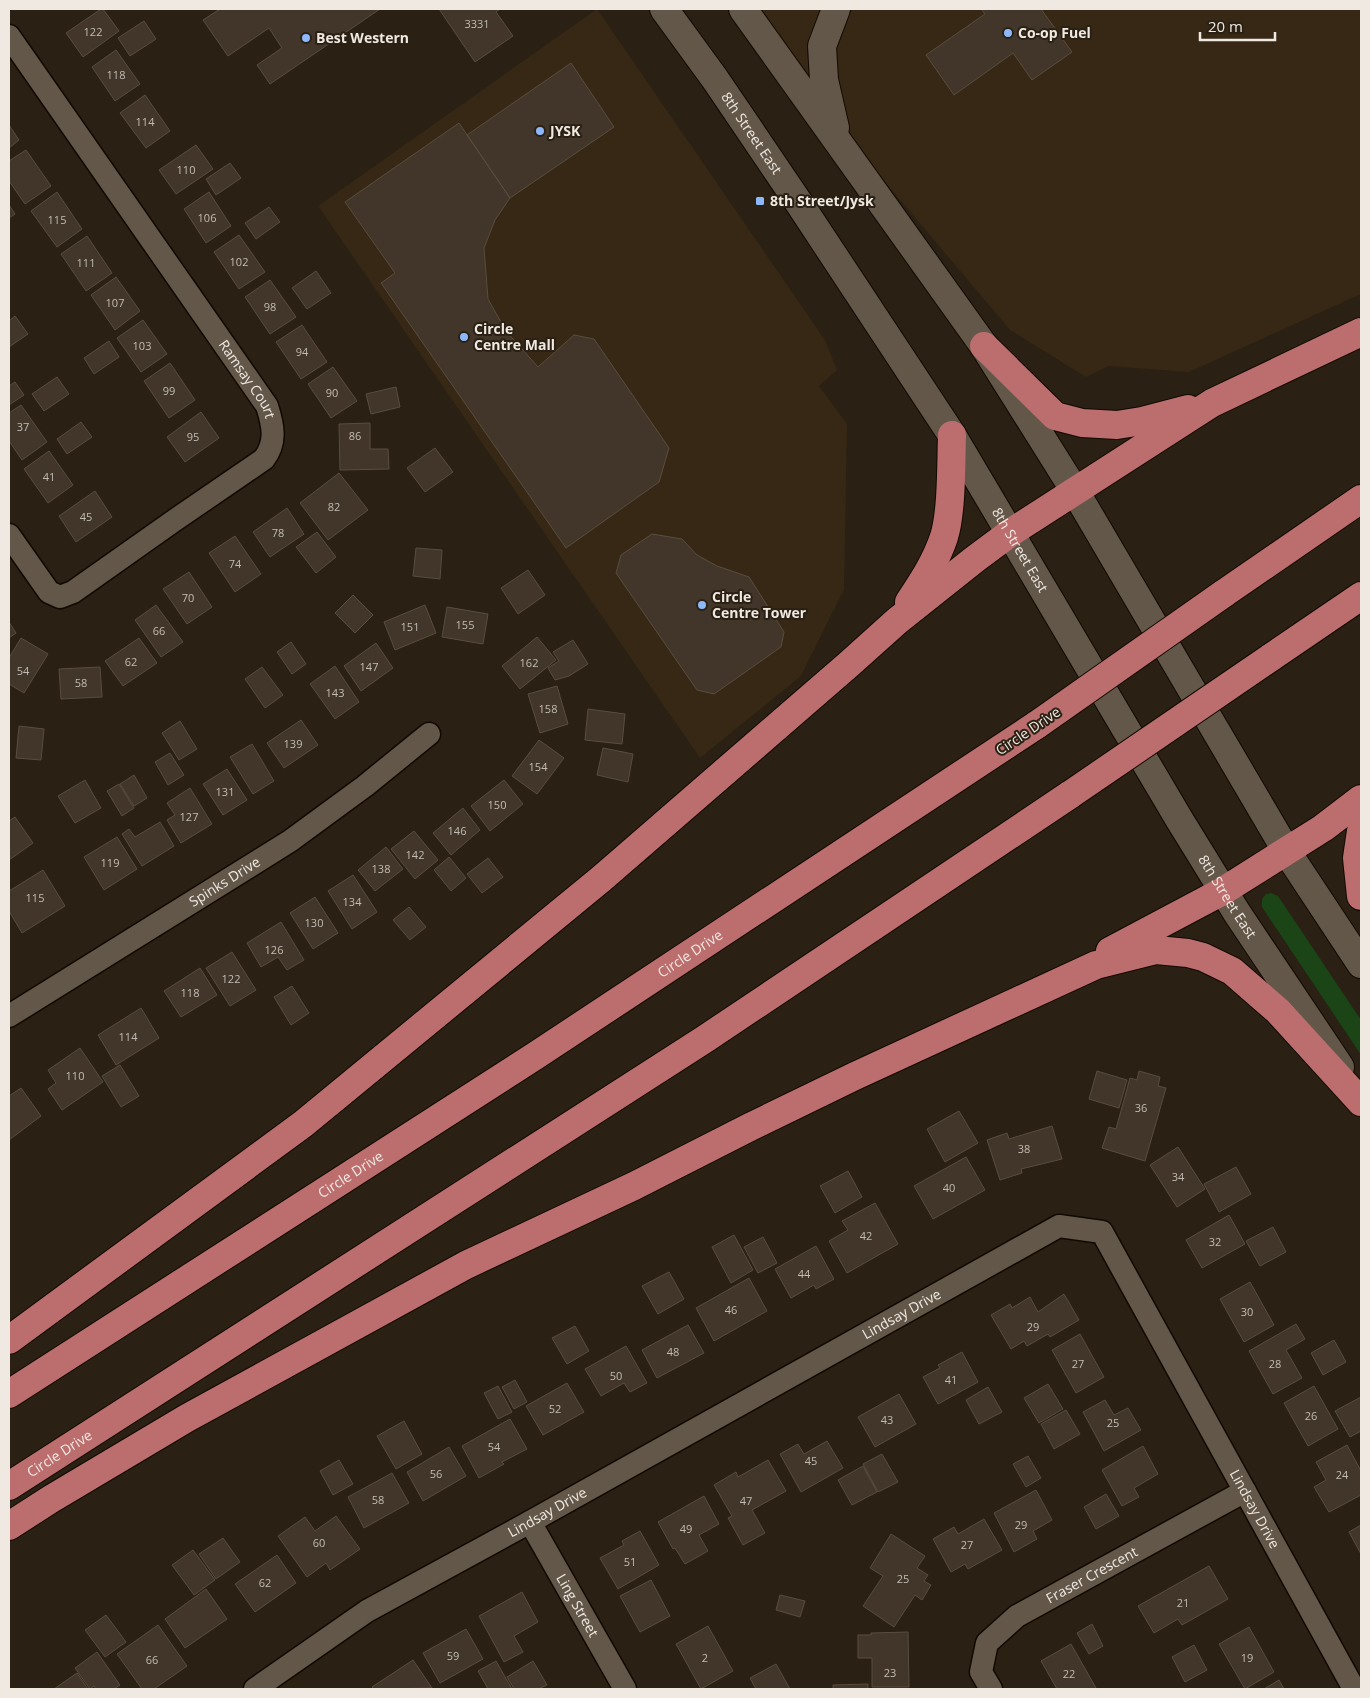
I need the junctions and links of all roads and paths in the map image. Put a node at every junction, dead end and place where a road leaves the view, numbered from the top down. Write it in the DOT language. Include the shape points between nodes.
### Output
graph roads {
  1 [pos="664,9"];
  2 [pos="743,9"];
  3 [pos="836,9"];
  4 [pos="9,36"];
  5 [pos="838,139"];
  6 [pos="1361,332"];
  7 [pos="984,346"];
  8 [pos="1212,403"];
  9 [pos="952,436"];
  10 [pos="1075,491"];
  11 [pos="1361,499"];
  12 [pos="1010,534"];
  13 [pos="9,535"];
  14 [pos="1361,596"];
  15 [pos="897,621"];
  16 [pos="429,734"];
  17 [pos="1361,799"];
  18 [pos="1361,831"];
  19 [pos="1287,852"];
  20 [pos="1223,891"];
  21 [pos="1361,896"];
  22 [pos="1361,964"];
  23 [pos="991,1013"];
  24 [pos="9,1016"];
  25 [pos="1361,1100"];
  26 [pos="9,1340"];
  27 [pos="9,1394"];
  28 [pos="9,1486"];
  29 [pos="1246,1492"];
  30 [pos="530,1522"];
  31 [pos="9,1526"];
  32 [pos="255,1689"];
  33 [pos="625,1689"];
  34 [pos="991,1689"];
  35 [pos="1354,1689"];
  1 -- 9 [label="main road, 8th Street East" via="799,203"];
  2 -- 5 [label="main road"];
  3 -- 5 [label="main road" via="822,46 824,80"];
  4 -- 13 [label="street, Ramsay Court" via="267,406 274,440 264,459 73,592 60,597 50,592"];
  5 -- 7 [label="main road"];
  6 -- 8 [label="highway"];
  7 -- 8 [label="highway" via="1056,416 1082,423 1117,425"];
  7 -- 10 [label="main road"];
  8 -- 10 [label="highway"];
  9 -- 12 [label="main road, 8th Street East"];
  9 -- 15 [label="highway" via="945,535 932,566"];
  10 -- 12 [label="highway"];
  10 -- 19 [label="main road"];
  11 -- 27 [label="highway, Circle Drive, bridge" via="1038,724 535,1056"];
  12 -- 15 [label="highway"];
  12 -- 20 [label="main road, 8th Street East"];
  14 -- 28 [label="highway, Circle Drive, bridge" via="696,1044"];
  15 -- 26 [label="highway" via="601,879 311,1118"];
  16 -- 24 [label="street, Spinks Drive" via="290,842"];
  17 -- 19 [label="highway"];
  18 -- 21 [label="highway" via="1356,858"];
  19 -- 20 [label="highway"];
  19 -- 22 [label="main road"];
  20 -- 23 [label="highway"];
  20 -- 25 [label="main road, 8th Street East"];
  23 -- 25 [label="highway" via="1096,965 1156,950 1188,953 1232,971 1278,1011"];
  23 -- 31 [label="highway" via="466,1264 187,1418"];
  29 -- 30 [label="street, Lindsay Drive" via="1102,1232 1059,1226"];
  29 -- 34 [label="street, Fraser Crescent" via="1016,1616 988,1644 981,1672"];
  29 -- 35 [label="street, Lindsay Drive"];
  30 -- 32 [label="street, Lindsay Drive" via="367,1611"];
  30 -- 33 [label="street, Ling Street"];
}
